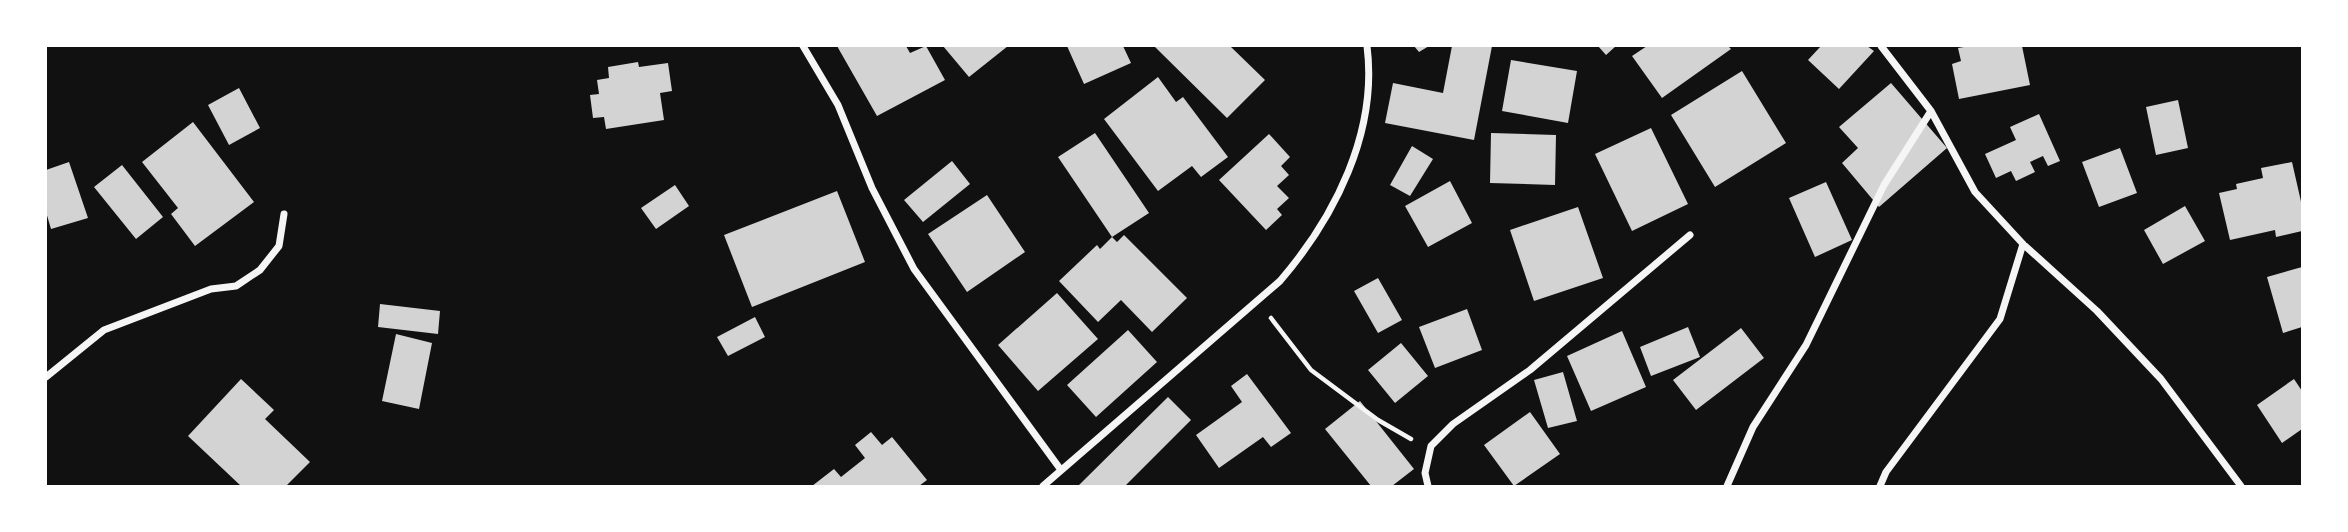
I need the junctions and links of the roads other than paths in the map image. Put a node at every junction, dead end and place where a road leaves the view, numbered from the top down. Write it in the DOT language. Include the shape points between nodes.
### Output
graph roads {
  1 [pos="814,46"];
  2 [pos="1367,46"];
  3 [pos="1881,46"];
  4 [pos="804,48"];
  5 [pos="1931,111"];
  6 [pos="284,214"];
  7 [pos="1690,235"];
  8 [pos="2023,244"];
  9 [pos="46,377"];
  10 [pos="1061,470"];
  11 [pos="1043,486"];
  12 [pos="1428,486"];
  13 [pos="1727,486"];
  14 [pos="1880,486"];
  15 [pos="2241,486"];
  1 -- 4 [label="street"];
  2 -- 10 [label="street" via="1368,101 1349,170 1335,206 1301,256 1280,281"];
  3 -- 5 [label="street"];
  4 -- 10 [label="street" via="838,105 872,188 914,269"];
  5 -- 8 [label="street" via="1975,192"];
  5 -- 13 [label="street" via="1884,185 1806,345 1753,427"];
  6 -- 9 [label="street" via="279,246 260,270 236,286 211,289 104,330"];
  7 -- 12 [label="street" via="1530,370 1453,424 1432,446 1425,474"];
  8 -- 14 [label="street" via="2000,319"];
  8 -- 15 [label="street" via="2097,311 2161,379"];
  10 -- 11 [label="street"];
}
